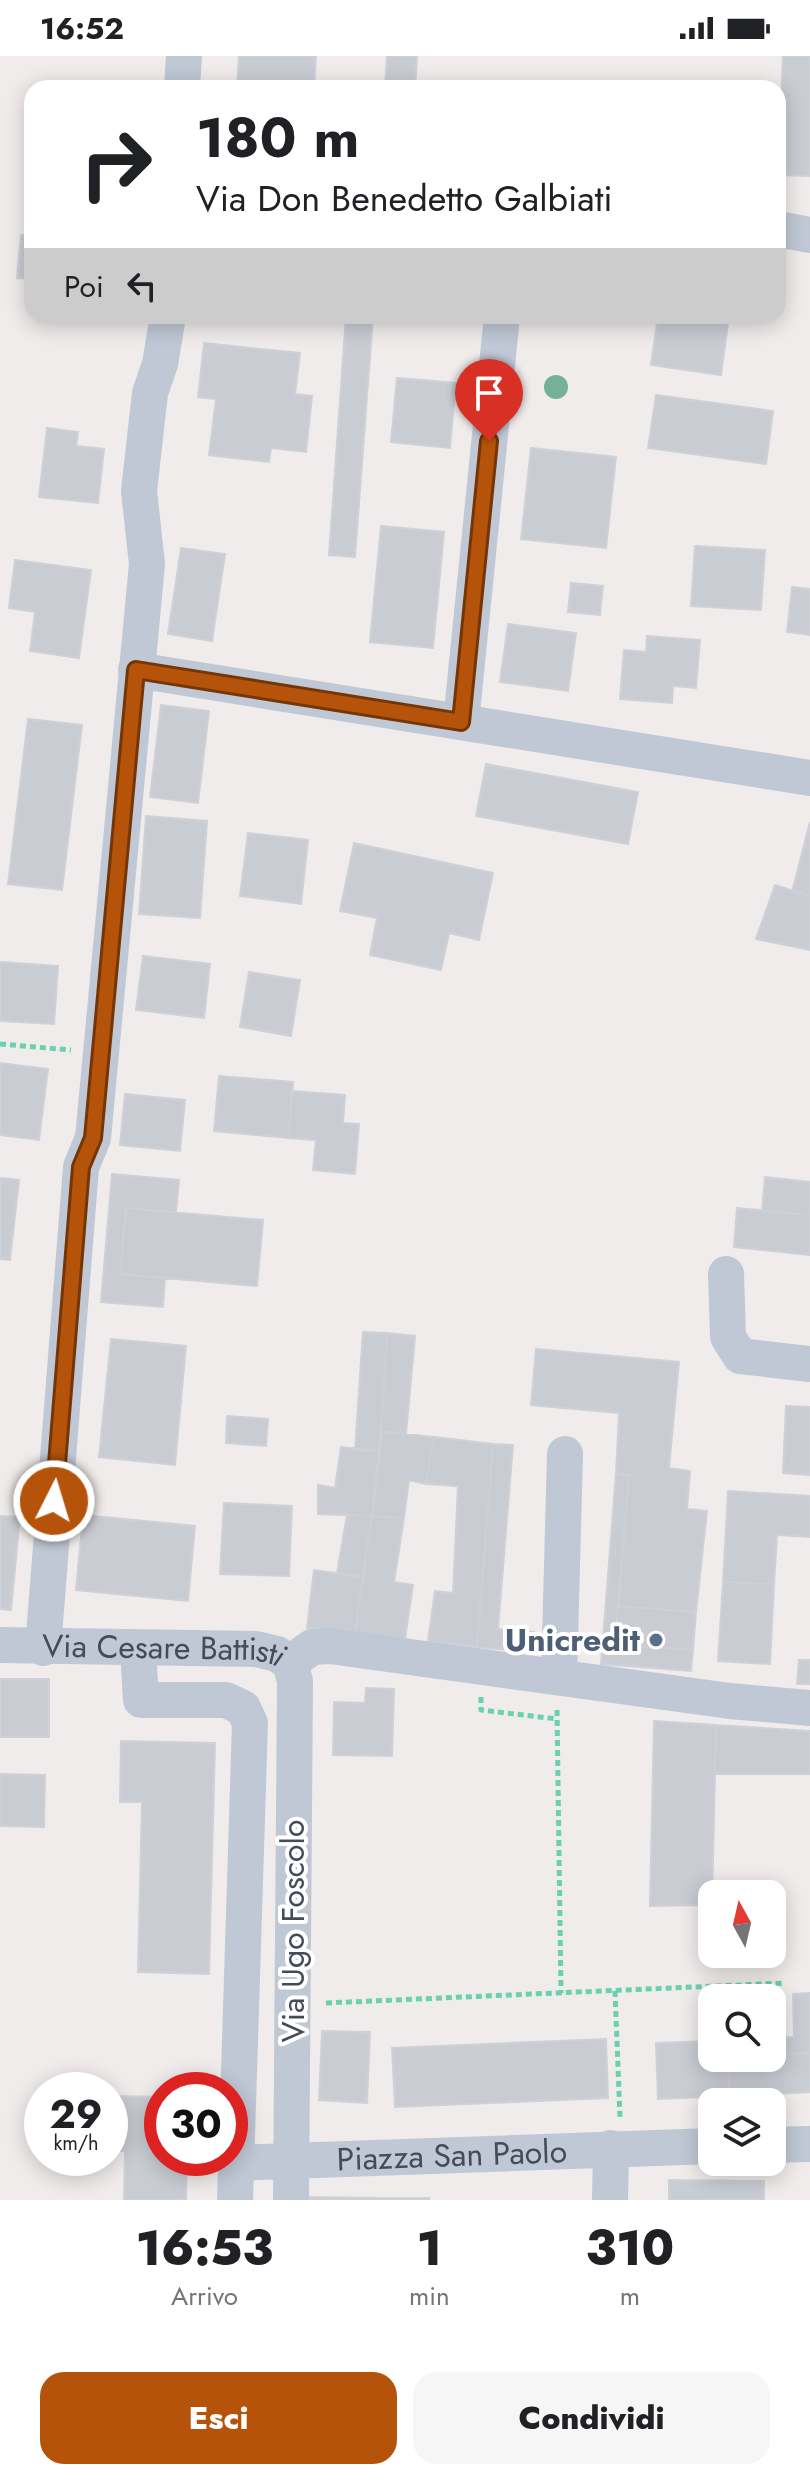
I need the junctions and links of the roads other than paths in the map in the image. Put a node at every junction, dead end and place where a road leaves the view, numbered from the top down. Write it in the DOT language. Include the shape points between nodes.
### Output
graph roads {
  1 [pos="184,56"];
  2 [pos="182,80"];
  3 [pos="786,230"];
  4 [pos="810,235"];
  5 [pos="167,324"];
  6 [pos="501,324"];
  7 [pos="136,670"];
  8 [pos="461,722"];
  9 [pos="810,778"];
  10 [pos="726,1274"];
  11 [pos="810,1364"];
  12 [pos="565,1454"];
  13 [pos="0,1645"];
  14 [pos="43,1648"];
  15 [pos="138,1649"];
  16 [pos="290,1663"];
  17 [pos="559,1677"];
  18 [pos="810,1708"];
  19 [pos="292,2015"];
  20 [pos="240,2026"];
  21 [pos="239,2072"];
  22 [pos="810,2144"];
  23 [pos="786,2145"];
  24 [pos="698,2146"];
  25 [pos="616,2148"];
  26 [pos="292,2162"];
  27 [pos="248,2163"];
  28 [pos="236,2176"];
  29 [pos="235,2200"];
  30 [pos="291,2200"];
  31 [pos="610,2200"];
  1 -- 2 [label="street"];
  3 -- 4 [label="street"];
  5 -- 7 [label="street" via="150,393 139,491 147,564"];
  6 -- 8 [label="street"];
  7 -- 8 [label="street"];
  7 -- 14 [label="street" via="93,1138 81,1167"];
  8 -- 9 [label="street"];
  10 -- 11 [label="street" via="728,1337 740,1356"];
  12 -- 17 [label="street"];
  13 -- 14 [label="street, Via Cesare Battisti"];
  14 -- 15 [label="street, Via Cesare Battisti"];
  15 -- 16 [label="street, Via Cesare Battisti" via="256,1649"];
  15 -- 20 [label="street" via="141,1700 226,1700 243,1708 250,1723"];
  16 -- 17 [label="street, Via Cesare Battisti" via="312,1647 330,1646"];
  16 -- 19 [label="street, Via Ugo Foscolo" via="295,1681"];
  17 -- 18 [label="street, Via Cesare Battisti"];
  19 -- 20 [label="street"];
  19 -- 26 [label="street, Via Ugo Foscolo"];
  20 -- 21 [label="street"];
  22 -- 23 [label="street"];
  24 -- 25 [label="street, Piazza San Paolo"];
  25 -- 26 [label="street, Piazza San Paolo"];
  25 -- 31 [label="street"];
  26 -- 27 [label="street, Piazza San Paolo"];
  26 -- 30 [label="street, Via Ugo Foscolo"];
  28 -- 29 [label="street"];
}
